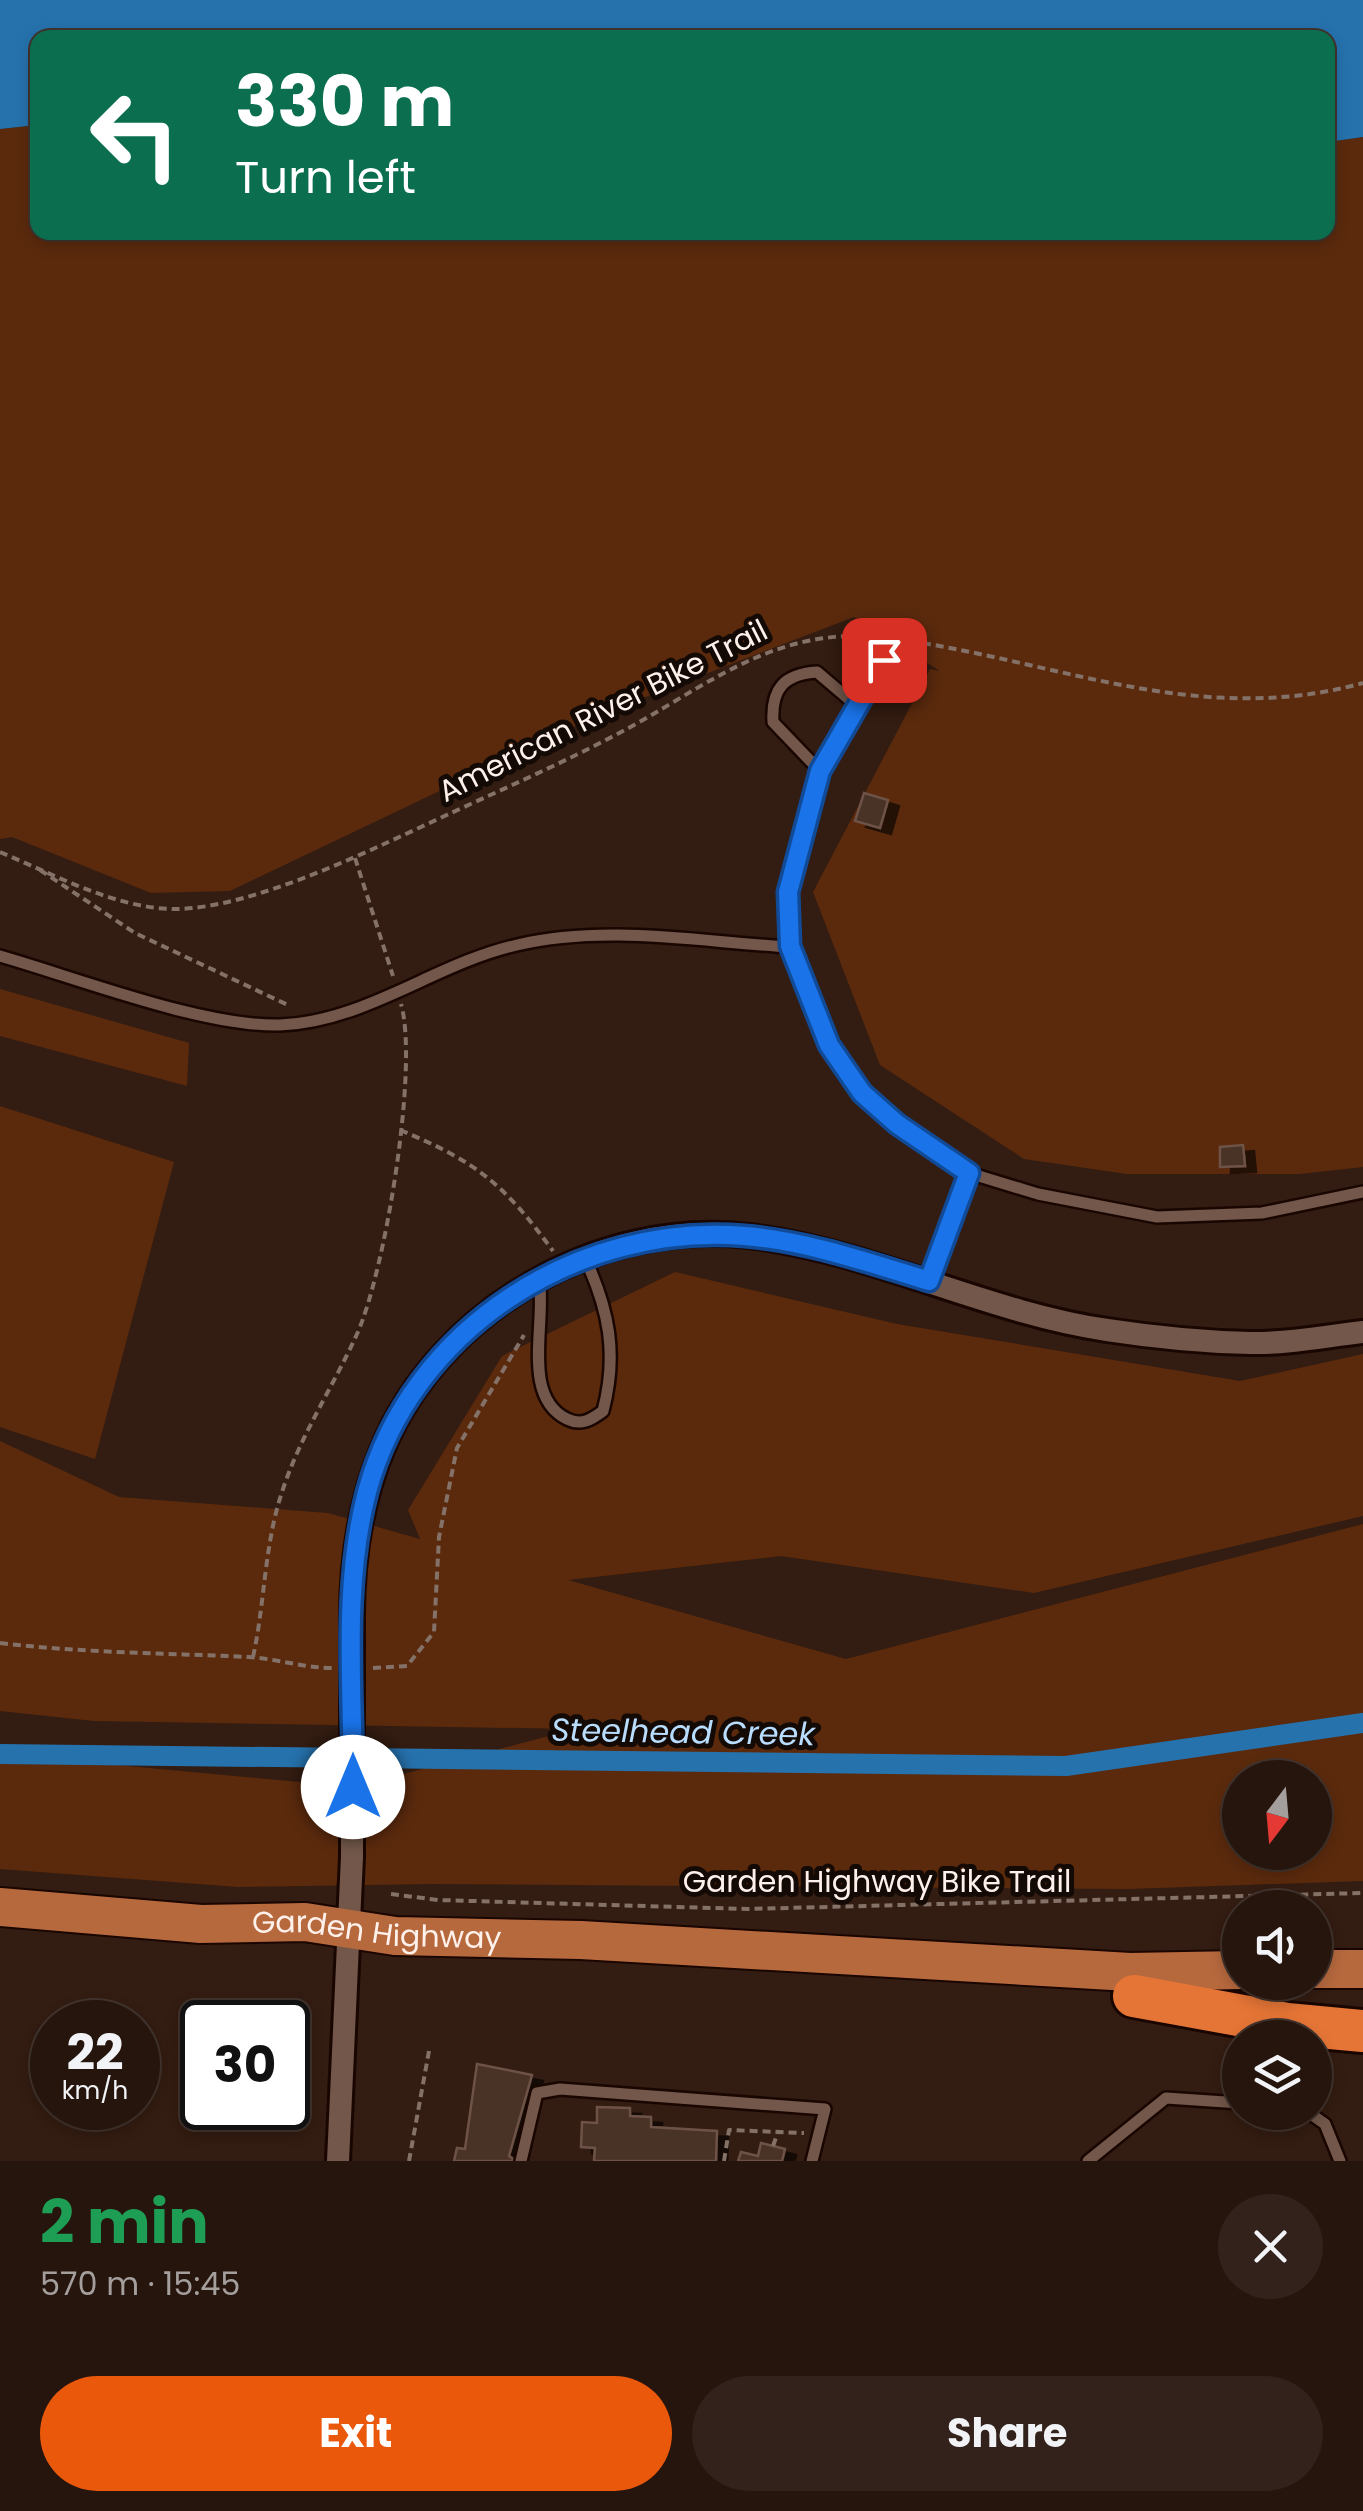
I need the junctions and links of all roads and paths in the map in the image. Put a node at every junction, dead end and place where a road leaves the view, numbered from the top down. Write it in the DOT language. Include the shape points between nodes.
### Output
graph roads {
  1 [pos="897,639"];
  2 [pos="1363,683"];
  3 [pos="857,706"];
  4 [pos="820,771"];
  5 [pos="0,852"];
  6 [pos="356,858"];
  7 [pos="32,865"];
  8 [pos="790,946"];
  9 [pos="0,956"];
  10 [pos="398,991"];
  11 [pos="333,1016"];
  12 [pos="400,1130"];
  13 [pos="969,1173"];
  14 [pos="1363,1192"];
  15 [pos="574,1261"];
  16 [pos="539,1279"];
  17 [pos="929,1281"];
  18 [pos="542,1319"];
  19 [pos="1363,1332"];
  20 [pos="0,1643"];
  21 [pos="252,1658"];
  22 [pos="337,1668"];
  23 [pos="372,1668"];
  24 [pos="391,1894"];
  25 [pos="1363,1894"];
  26 [pos="0,1908"];
  27 [pos="348,1929"];
  28 [pos="755,1950"];
  29 [pos="1363,1969"];
  30 [pos="1222,1970"];
  31 [pos="1332,1970"];
  32 [pos="1134,1996"];
  33 [pos="1363,2009"];
  34 [pos="1363,2031"];
  35 [pos="428,2050"];
  36 [pos="1222,2102"];
  37 [pos="1327,2130"];
  38 [pos="778,2132"];
  39 [pos="818,2136"];
  40 [pos="773,2146"];
  41 [pos="716,2153"];
  42 [pos="725,2153"];
  43 [pos="338,2161"];
  44 [pos="409,2161"];
  45 [pos="521,2161"];
  46 [pos="724,2161"];
  47 [pos="812,2161"];
  48 [pos="1088,2161"];
  49 [pos="1340,2161"];
  1 -- 2 [label="path, American River Bike Trail" via="1197,699 1312,696"];
  1 -- 3 [label="lane"];
  1 -- 6 [label="path, American River Bike Trail" via="850,634 797,640 741,664 580,755"];
  3 -- 4 [label="lane"];
  3 -- 4 [label="lane" via="817,672 781,683 772,722"];
  4 -- 8 [label="lane" via="788,892"];
  5 -- 7 [label="path, American River Bike Trail"];
  6 -- 7 [label="path, American River Bike Trail" via="226,901 172,908 102,893"];
  6 -- 10 [label="path"];
  7 -- 11 [label="path" via="136,933 294,1008"];
  8 -- 10 [label="lane" via="566,936 513,945"];
  8 -- 13 [label="lane" via="829,1045 862,1093"];
  9 -- 11 [label="lane" via="223,1020 280,1024"];
  10 -- 11 [label="lane"];
  10 -- 12 [label="path" via="409,1061"];
  12 -- 15 [label="path" via="454,1152 514,1197"];
  12 -- 21 [label="path" via="374,1281 358,1331 304,1433 281,1494"];
  13 -- 14 [label="lane" via="1038,1194 1157,1216 1262,1213"];
  13 -- 17 [label="lane"];
  15 -- 16 [label="street"];
  15 -- 17 [label="street" via="637,1241 747,1236"];
  15 -- 18 [label="lane" via="601,1292 612,1342 603,1412 588,1422 572,1422 552,1410 542,1388"];
  16 -- 18 [label="lane"];
  16 -- 27 [label="street, bridge" via="480,1319 437,1362 404,1405 367,1492 351,1588"];
  17 -- 19 [label="street" via="1104,1330 1252,1343"];
  18 -- 23 [label="path" via="516,1342 457,1448 439,1537 434,1632 407,1666"];
  20 -- 21 [label="path"];
  21 -- 22 [label="path"];
  24 -- 25 [label="path, Garden Highway Bike Trail" via="748,1909"];
  26 -- 27 [label="main road, Garden Highway"];
  27 -- 28 [label="main road, Garden Highway"];
  27 -- 43 [label="street"];
  28 -- 30 [label="main road, Garden Highway" via="1130,1972"];
  28 -- 32 [label="main road, Garden Highway"];
  29 -- 31 [label="main road"];
  32 -- 33 [label="main road, Garden Highway"];
  32 -- 34 [label="highway"];
  35 -- 44 [label="path"];
  36 -- 48 [label="lane" via="1166,2098"];
  37 -- 49 [label="lane"];
  38 -- 39 [label="path"];
  38 -- 40 [label="path"];
  38 -- 42 [label="path" via="729,2130"];
  39 -- 45 [label="lane" via="826,2109 560,2089 536,2093"];
  39 -- 47 [label="lane"];
  41 -- 42 [label="path"];
  42 -- 46 [label="path"];
}
